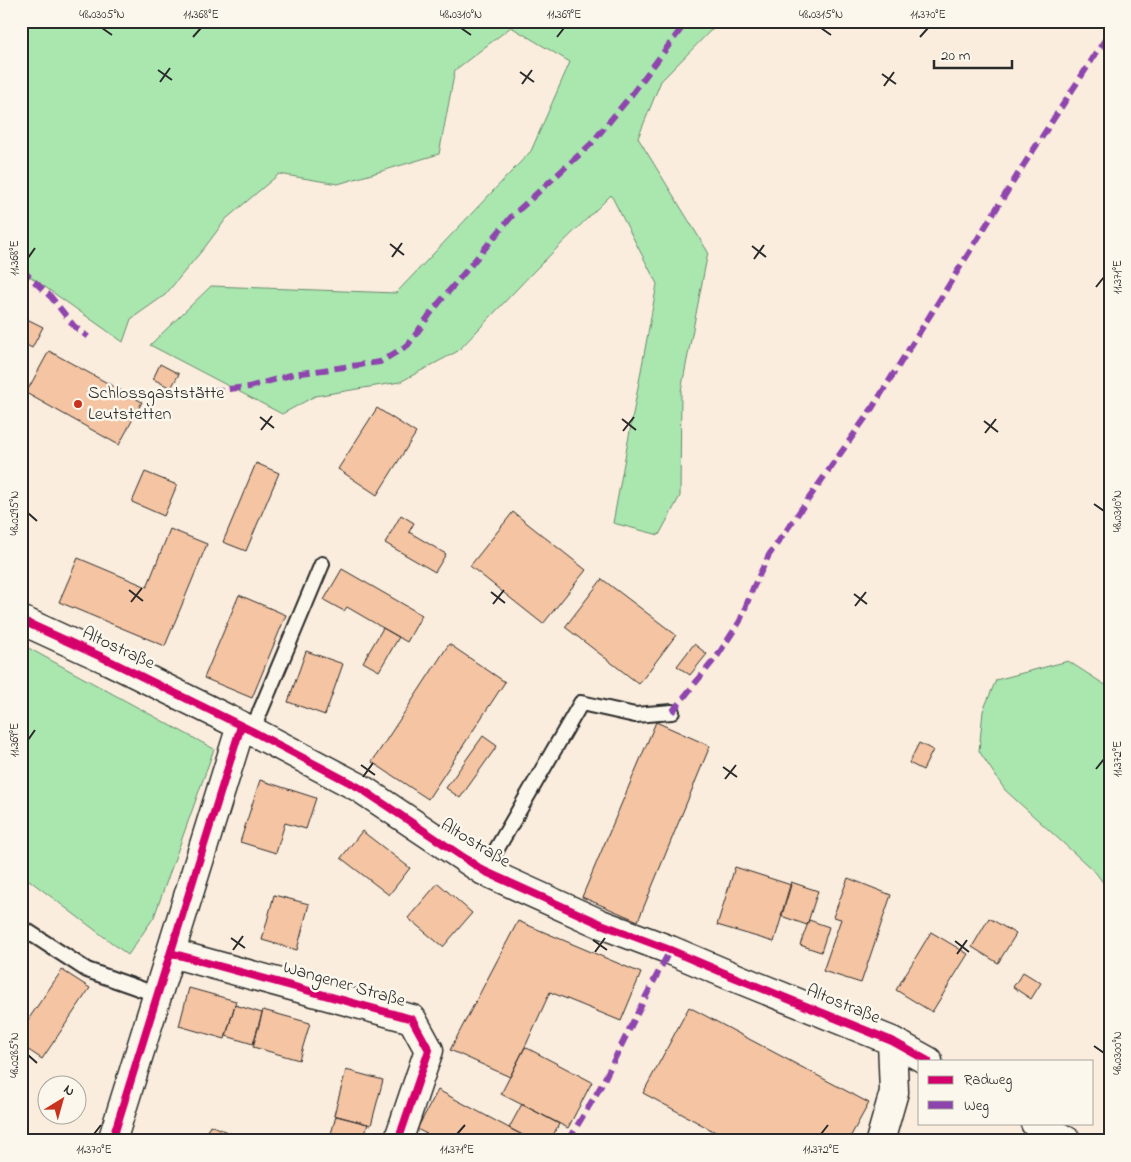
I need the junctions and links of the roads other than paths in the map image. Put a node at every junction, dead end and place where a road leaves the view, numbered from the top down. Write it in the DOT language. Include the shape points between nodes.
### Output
graph roads {
  1 [pos="322,564"];
  2 [pos="21,620"];
  3 [pos="672,712"];
  4 [pos="247,729"];
  5 [pos="484,871"];
  6 [pos="21,927"];
  7 [pos="171,953"];
  8 [pos="158,995"];
  9 [pos="892,1041"];
  10 [pos="926,1060"];
  11 [pos="1037,1124"];
  12 [pos="112,1141"];
  13 [pos="398,1141"];
  14 [pos="880,1141"];
  15 [pos="1067,1141"];
  1 -- 4 [label="lane"];
  2 -- 4 [label="street, Altostraße"];
  3 -- 5 [label="lane" via="635,715 581,703"];
  4 -- 5 [label="street, Altostraße" via="360,788"];
  4 -- 7 [label="street"];
  5 -- 9 [label="street, Altostraße" via="601,924"];
  6 -- 8 [label="lane" via="87,970"];
  7 -- 8 [label="street"];
  7 -- 13 [label="street, Wangener Straße" via="412,1019 429,1050"];
  8 -- 12 [label="street"];
  9 -- 10 [label="street, Altostraße"];
  9 -- 14 [label="street" via="894,1092"];
  11 -- 15 [label="street"];
}
